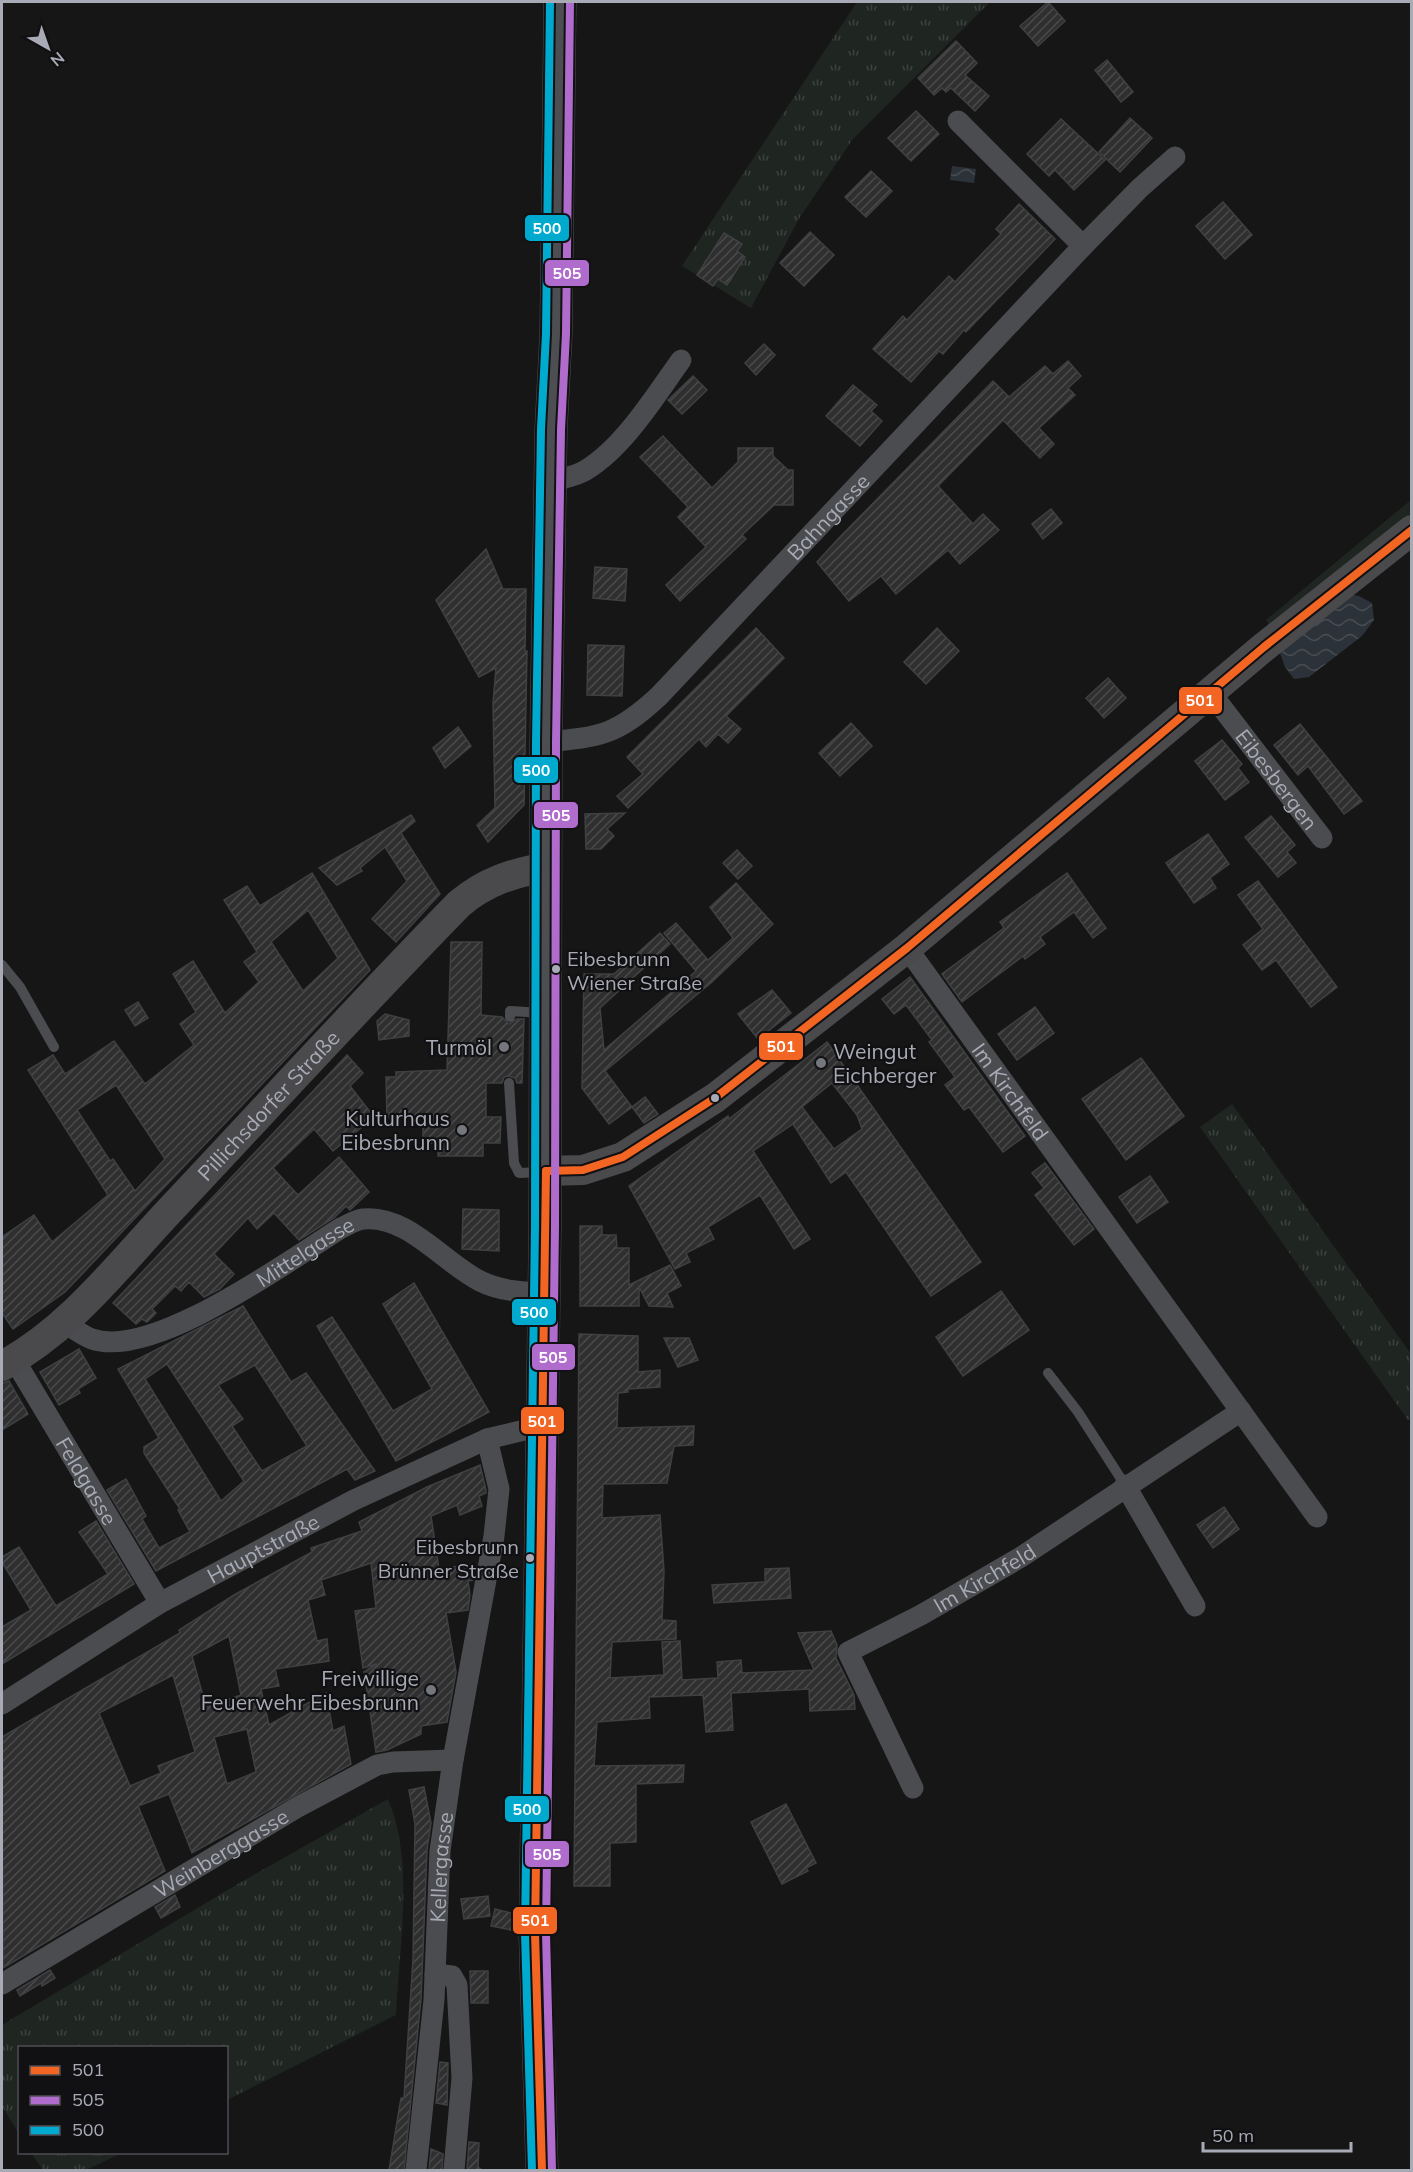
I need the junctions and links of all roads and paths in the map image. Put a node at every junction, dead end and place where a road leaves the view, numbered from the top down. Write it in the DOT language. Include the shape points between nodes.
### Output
graph roads {
  1 [pos="560,2"];
  2 [pos="958,122"];
  3 [pos="1175,157"];
  4 [pos="1083,246"];
  5 [pos="681,360"];
  6 [pos="551,482"];
  7 [pos="1412,530"];
  8 [pos="1210,692"];
  9 [pos="546,742"];
  10 [pos="1322,838"];
  11 [pos="547,867"];
  12 [pos="907,948"];
  13 [pos="2,965"];
  14 [pos="546,1013"];
  15 [pos="510,1017"];
  16 [pos="54,1047"];
  17 [pos="509,1083"];
  18 [pos="536,1172"];
  19 [pos="544,1293"];
  20 [pos="65,1323"];
  21 [pos="5,1364"];
  22 [pos="1048,1373"];
  23 [pos="1241,1411"];
  24 [pos="541,1426"];
  25 [pos="487,1439"];
  26 [pos="1125,1485"];
  27 [pos="1317,1517"];
  28 [pos="160,1603"];
  29 [pos="1196,1606"];
  30 [pos="2,1704"];
  31 [pos="453,1760"];
  32 [pos="912,1788"];
  33 [pos="435,1974"];
  34 [pos="2,1984"];
  35 [pos="416,2170"];
  36 [pos="454,2170"];
  37 [pos="542,2170"];
  1 -- 6 [label="main road"];
  2 -- 4 [label="street"];
  3 -- 4 [label="street, Bahngasse"];
  4 -- 9 [label="street, Bahngasse" via="641,713 596,738"];
  5 -- 6 [label="street" via="646,408 603,456 585,471"];
  6 -- 9 [label="main road"];
  7 -- 8 [label="street"];
  8 -- 10 [label="street, Eibesbergen"];
  8 -- 12 [label="street"];
  9 -- 11 [label="main road"];
  11 -- 14 [label="main road"];
  11 -- 20 [label="street, Pillichsdorfer Straße" via="498,879 459,904"];
  12 -- 18 [label="street" via="778,1051 643,1147 583,1170"];
  12 -- 23 [label="street, Im Kirchfeld"];
  13 -- 16 [label="lane" via="20,987"];
  14 -- 15 [label="lane" via="510,1011"];
  14 -- 18 [label="main road"];
  17 -- 18 [label="lane" via="514,1163 519,1173"];
  18 -- 19 [label="main road"];
  19 -- 20 [label="street, Mittelgasse" via="499,1288 450,1263 398,1226 377,1219 360,1219 221,1302 146,1338 114,1342 92,1339"];
  19 -- 24 [label="main road"];
  20 -- 21 [label="street, Pillichsdorfer Straße"];
  21 -- 28 [label="street, Feldgasse"];
  22 -- 26 [label="lane"];
  23 -- 26 [label="street, Im Kirchfeld"];
  23 -- 27 [label="street, Im Kirchfeld"];
  24 -- 25 [label="street, Hauptstraße"];
  24 -- 37 [label="main road" via="535,1933"];
  25 -- 28 [label="street, Hauptstraße" via="354,1500"];
  25 -- 31 [label="street, Kellergasse" via="499,1489"];
  26 -- 29 [label="street"];
  26 -- 32 [label="street, Im Kirchfeld" via="1021,1557 848,1652"];
  28 -- 30 [label="street, Hauptstraße"];
  31 -- 33 [label="street, Kellergasse" via="440,1851"];
  31 -- 34 [label="street, Weinberggasse" via="377,1765 296,1808"];
  33 -- 35 [label="street, Kellergasse"];
  33 -- 36 [label="street" via="452,1976 458,1985 462,2078"];
}
